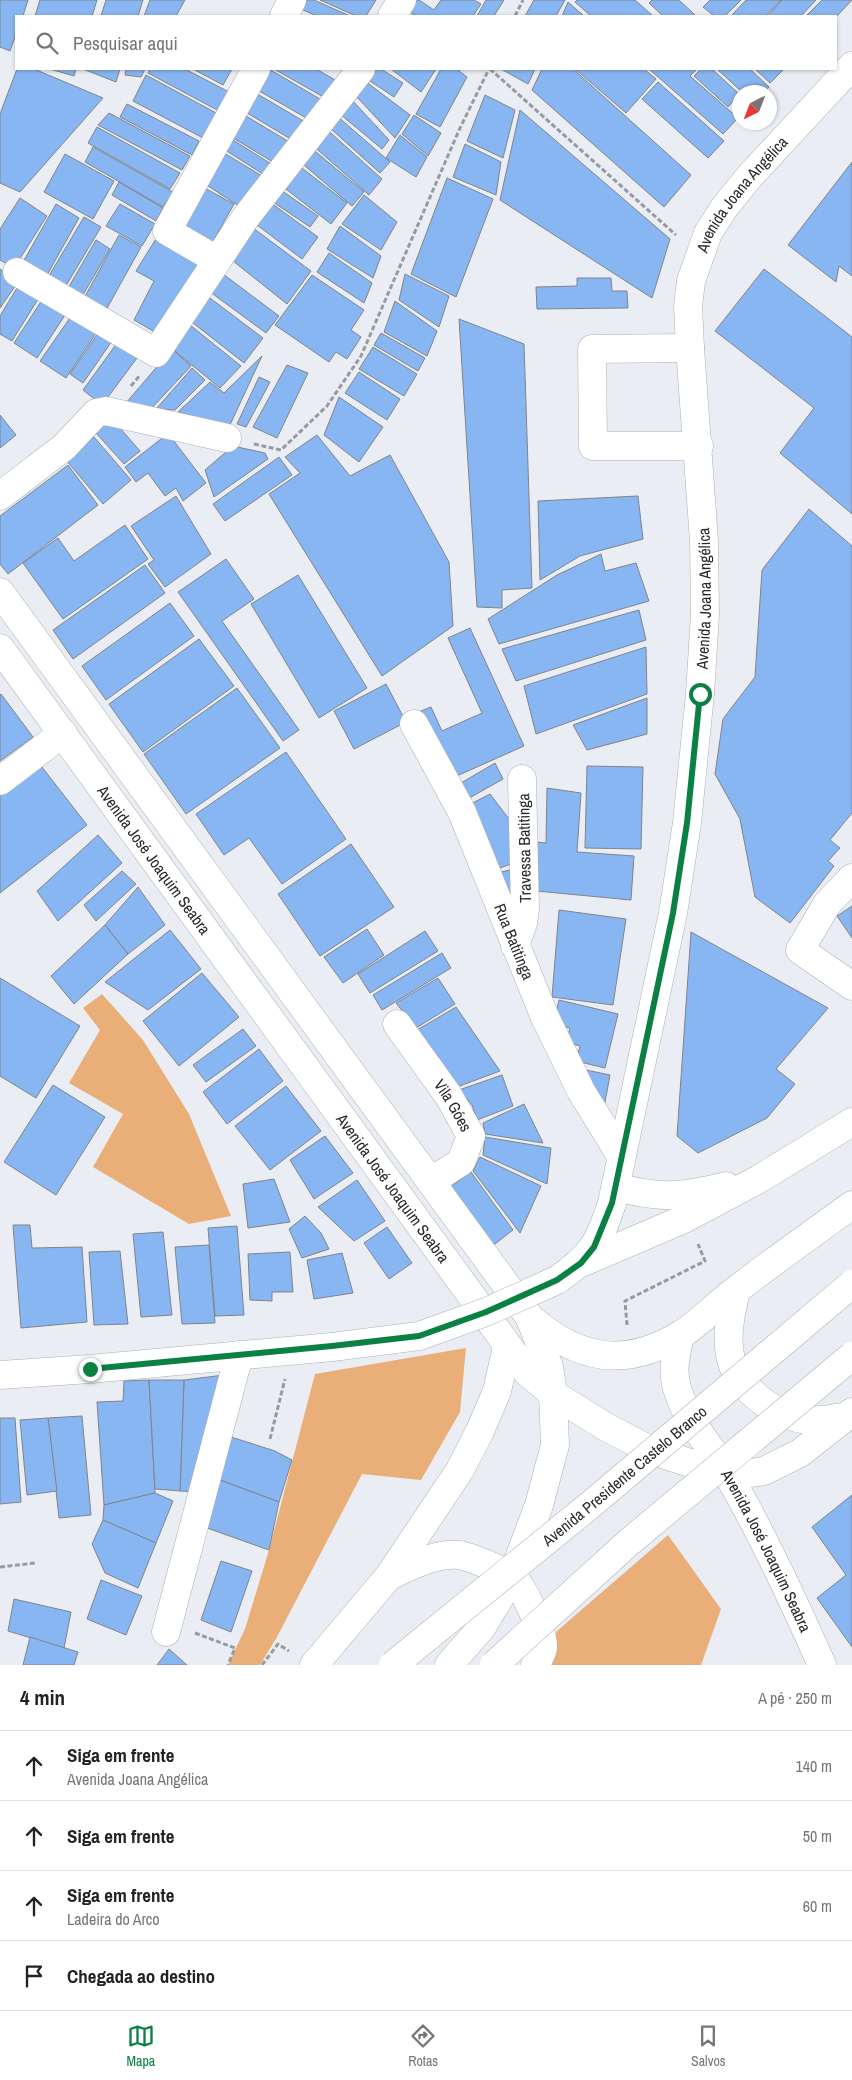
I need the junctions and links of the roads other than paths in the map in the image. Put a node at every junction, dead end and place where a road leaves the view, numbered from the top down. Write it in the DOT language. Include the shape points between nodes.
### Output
graph roads {
  1 [pos="292,0"];
  2 [pos="402,0"];
  3 [pos="284,15"];
  4 [pos="393,15"];
  5 [pos="852,66"];
  6 [pos="255,70"];
  7 [pos="359,70"];
  8 [pos="217,260"];
  9 [pos="17,272"];
  10 [pos="690,348"];
  11 [pos="227,438"];
  12 [pos="698,446"];
  13 [pos="0,496"];
  14 [pos="0,592"];
  15 [pos="0,648"];
  16 [pos="414,724"];
  17 [pos="63,733"];
  18 [pos="522,779"];
  19 [pos="0,781"];
  20 [pos="852,878"];
  21 [pos="515,946"];
  22 [pos="852,986"];
  23 [pos="397,1024"];
  24 [pos="852,1122"];
  25 [pos="622,1156"];
  26 [pos="759,1179"];
  27 [pos="431,1180"];
  28 [pos="616,1186"];
  29 [pos="852,1205"];
  30 [pos="581,1263"];
  31 [pos="852,1284"];
  32 [pos="736,1290"];
  33 [pos="531,1320"];
  34 [pos="680,1335"];
  35 [pos="507,1347"];
  36 [pos="239,1355"];
  37 [pos="852,1356"];
  38 [pos="0,1375"];
  39 [pos="553,1394"];
  40 [pos="850,1418"];
  41 [pos="730,1476"];
  42 [pos="389,1576"];
  43 [pos="512,1577"];
  44 [pos="167,1627"];
  45 [pos="821,1664"];
  46 [pos="314,1665"];
  47 [pos="393,1665"];
  48 [pos="449,1665"];
  49 [pos="494,1665"];
  50 [pos="535,1665"];
  1 -- 3 [label="main road"];
  2 -- 4 [label="main road"];
  5 -- 10 [label="main road, Avenida Joana Angélica" via="749,178 708,233 691,281 688,306"];
  6 -- 8 [label="main road" via="168,231"];
  7 -- 8 [label="main road" via="246,217"];
  8 -- 9 [label="main road" via="156,353"];
  10 -- 12 [label="main road, Avenida Joana Angélica"];
  10 -- 12 [label="main road" via="592,349 593,446"];
  11 -- 13 [label="main road" via="112,412 96,413 64,447"];
  12 -- 25 [label="main road, Avenida Joana Angélica" via="705,614 687,823 673,913"];
  14 -- 27 [label="main road, Avenida José Joaquim Seabra"];
  15 -- 17 [label="main road, Avenida José Joaquim Seabra"];
  16 -- 21 [label="main road, Rua Batitinga" via="462,812"];
  17 -- 19 [label="main road"];
  17 -- 35 [label="main road, Avenida José Joaquim Seabra"];
  18 -- 21 [label="main road, Travessa Batitinga" via="525,909"];
  20 -- 22 [label="main road" via="826,904 800,950"];
  21 -- 25 [label="main road, Rua Batitinga" via="581,1091"];
  23 -- 27 [label="main road, Vila Góes" via="448,1095 471,1136 461,1162"];
  24 -- 26 [label="main road"];
  25 -- 28 [label="main road, Avenida Joana Angélica"];
  26 -- 28 [label="main road" via="671,1197 648,1195"];
  26 -- 30 [label="main road" via="684,1219"];
  27 -- 33 [label="main road, Avenida José Joaquim Seabra"];
  28 -- 30 [label="main road, Avenida Joana Angélica" via="604,1226 594,1247"];
  29 -- 32 [label="main road, Avenida José Joaquim Seabra"];
  30 -- 36 [label="main road, Avenida Joana Angélica, bridge" via="557,1280 486,1312 419,1336"];
  31 -- 47 [label="main road, Avenida Presidente Castelo Branco, bridge"];
  32 -- 34 [label="main road, Avenida José Joaquim Seabra"];
  32 -- 40 [label="main road" via="728,1349 737,1373 758,1400 783,1414 808,1421"];
  33 -- 34 [label="main road, Avenida José Joaquim Seabra" via="565,1345 588,1354 612,1357 649,1350"];
  33 -- 39 [label="main road" via="549,1367"];
  34 -- 41 [label="main road" via="674,1363 677,1390 689,1418"];
  35 -- 39 [label="main road, Avenida José Joaquim Seabra" via="527,1372"];
  35 -- 42 [label="main road" via="497,1392 460,1470"];
  36 -- 38 [label="main road, Avenida Joana Angélica"];
  36 -- 44 [label="main road"];
  37 -- 49 [label="main road, bridge" via="628,1543"];
  39 -- 41 [label="main road, Avenida José Joaquim Seabra" via="606,1428 650,1450"];
  39 -- 43 [label="main road" via="555,1445 539,1505"];
  40 -- 41 [label="main road" via="800,1453 764,1471"];
  41 -- 45 [label="main road, Avenida José Joaquim Seabra" via="794,1599"];
  42 -- 43 [label="main road" via="425,1560 449,1555 462,1556"];
  42 -- 46 [label="main road"];
  43 -- 48 [label="main road" via="482,1626"];
  43 -- 50 [label="main road" via="533,1610 541,1632 543,1648"];
}
